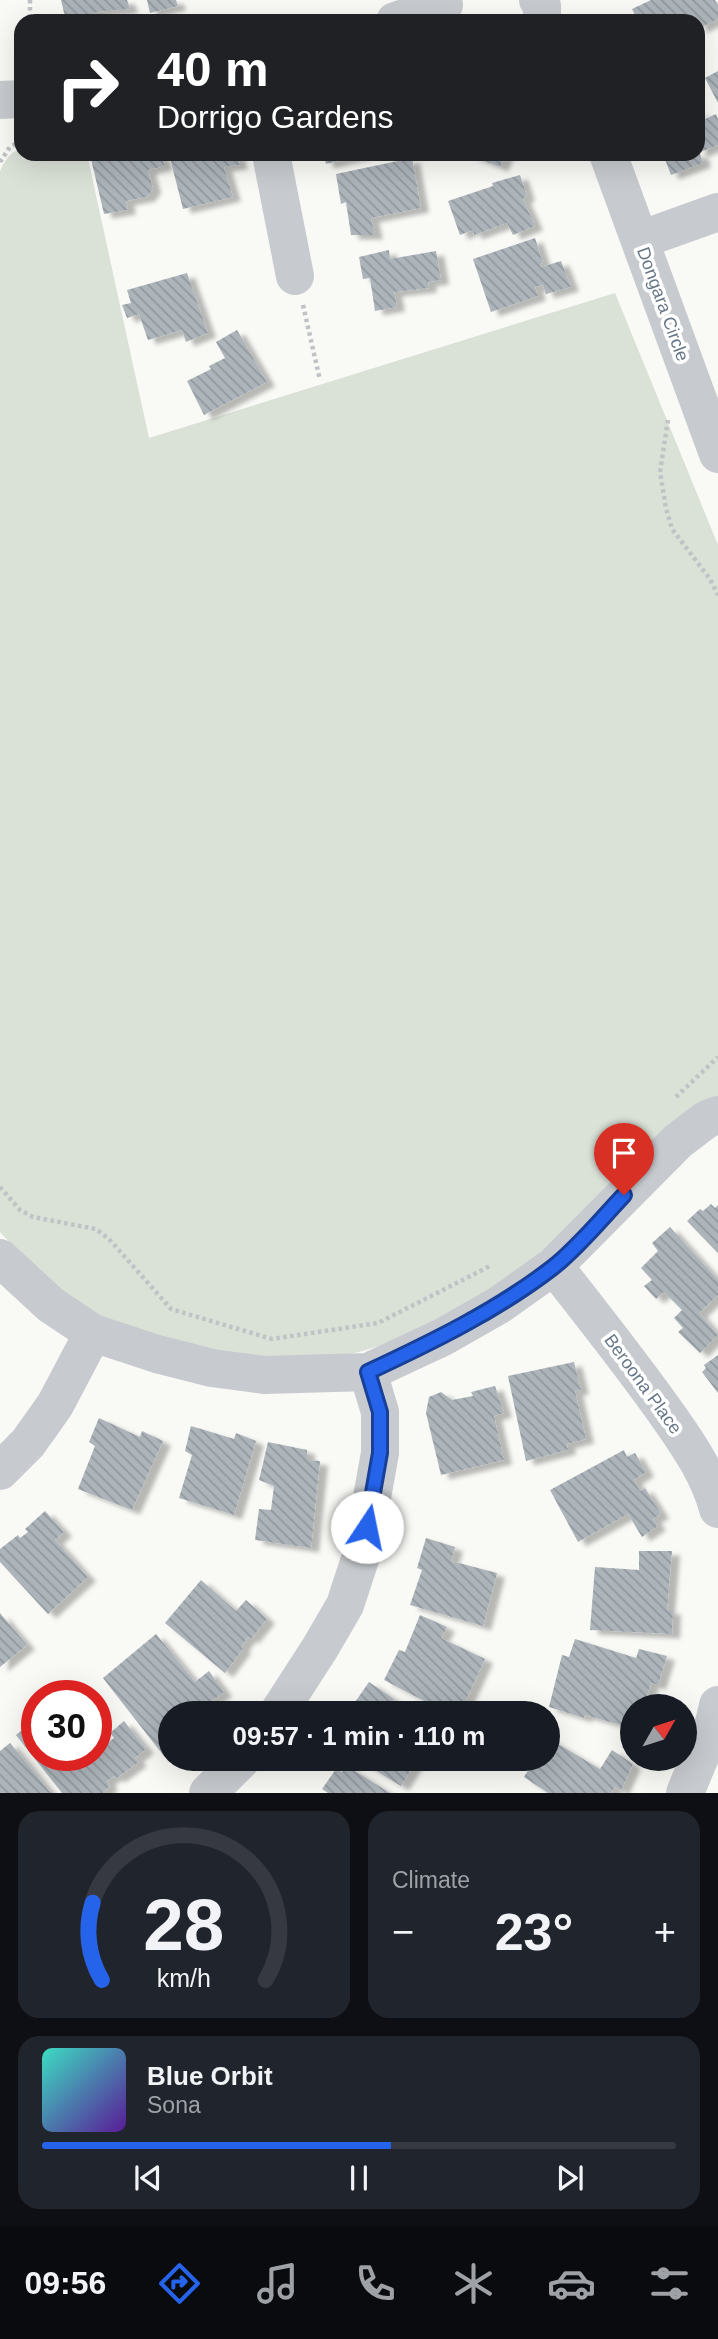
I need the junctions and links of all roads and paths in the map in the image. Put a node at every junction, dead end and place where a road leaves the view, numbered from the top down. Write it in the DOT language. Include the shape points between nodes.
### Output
graph roads {
  1 [pos="444,9"];
  2 [pos="424,14"];
  3 [pos="14,145"];
  4 [pos="272,161"];
  5 [pos="611,161"];
  6 [pos="0,162"];
  7 [pos="718,212"];
  8 [pos="640,240"];
  9 [pos="295,276"];
  10 [pos="320,380"];
  11 [pos="718,454"];
  12 [pos="718,1056"];
  13 [pos="671,1102"];
  14 [pos="718,1115"];
  15 [pos="0,1187"];
  16 [pos="0,1258"];
  17 [pos="499,1262"];
  18 [pos="554,1266"];
  19 [pos="93,1334"];
  20 [pos="368,1372"];
  21 [pos="0,1471"];
  22 [pos="718,1509"];
  23 [pos="286,1701"];
  24 [pos="718,1705"];
  25 [pos="230,1771"];
  26 [pos="208,1793"];
  27 [pos="685,1793"];
  1 -- 2 [label="street"];
  3 -- 6 [label="path"];
  4 -- 9 [label="street"];
  5 -- 8 [label="street, Dongara Circle"];
  7 -- 8 [label="street"];
  8 -- 11 [label="street, Dongara Circle"];
  9 -- 10 [label="path"];
  12 -- 13 [label="path"];
  14 -- 18 [label="street" via="678,1141"];
  15 -- 17 [label="path" via="20,1210 33,1217 96,1229 172,1308 272,1339 378,1323"];
  16 -- 19 [label="street" via="51,1305"];
  18 -- 20 [label="street" via="443,1337"];
  18 -- 22 [label="street, Beroona Place" via="689,1446"];
  19 -- 20 [label="street" via="212,1368 264,1375"];
  19 -- 21 [label="street" via="55,1405 28,1443"];
  20 -- 23 [label="street" via="380,1412 380,1453 362,1553 345,1605"];
  24 -- 27 [label="street"];
  25 -- 26 [label="street"];
}
